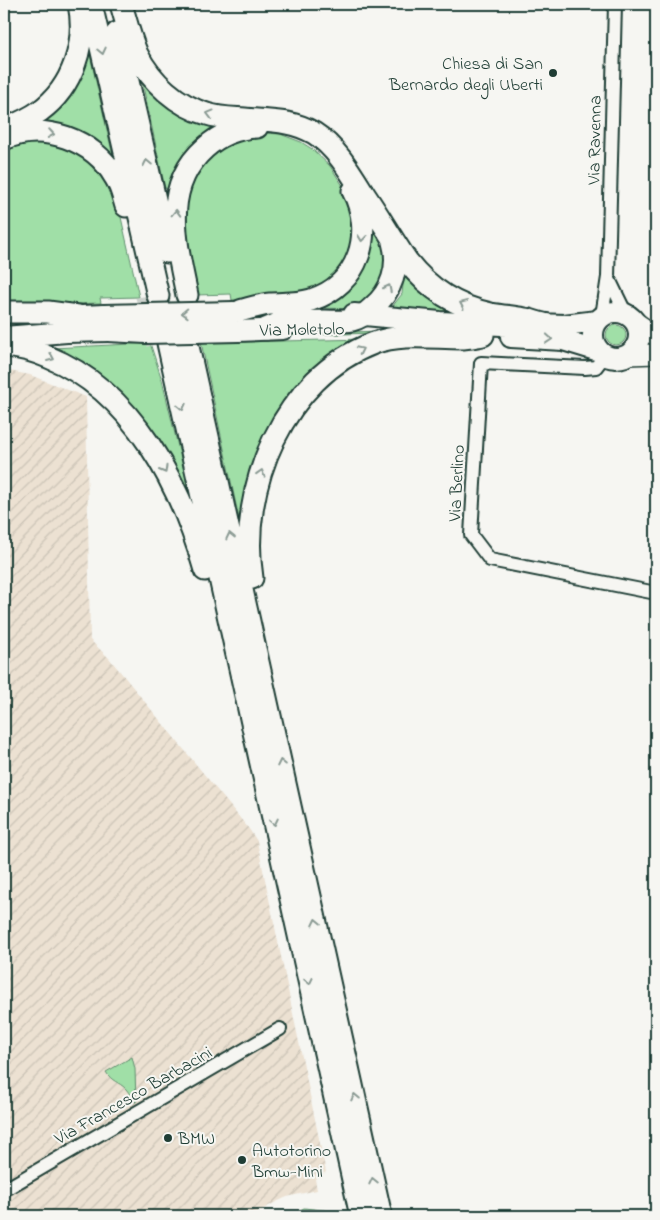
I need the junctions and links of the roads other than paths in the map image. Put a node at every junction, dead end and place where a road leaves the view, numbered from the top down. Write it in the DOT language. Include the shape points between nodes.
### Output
graph roads {
  1 [pos="79,4"];
  2 [pos="91,4"];
  3 [pos="110,4"];
  4 [pos="121,4"];
  5 [pos="615,4"];
  6 [pos="4,130"];
  7 [pos="4,139"];
  8 [pos="387,230"];
  9 [pos="608,277"];
  10 [pos="167,296"];
  11 [pos="4,312"];
  12 [pos="364,315"];
  13 [pos="78,316"];
  14 [pos="237,318"];
  15 [pos="630,318"];
  16 [pos="600,319"];
  17 [pos="4,323"];
  18 [pos="106,323"];
  19 [pos="544,324"];
  20 [pos="266,329"];
  21 [pos="483,336"];
  22 [pos="656,336"];
  23 [pos="4,337"];
  24 [pos="4,346"];
  25 [pos="602,353"];
  26 [pos="628,354"];
  27 [pos="656,354"];
  28 [pos="656,592"];
  29 [pos="270,711"];
  30 [pos="268,792"];
  31 [pos="280,1029"];
  32 [pos="356,1147"];
  33 [pos="4,1190"];
  34 [pos="361,1216"];
  35 [pos="381,1216"];
  1 -- 6 [label="highway" via="81,40 66,82 40,112"];
  2 -- 10 [label="highway, one-way" via="119,122"];
  10 -- 3 [label="highway, one-way"];
  8 -- 4 [label="highway, one-way" via="344,163 315,134 285,122 207,114 186,105 165,90 148,72 137,53"];
  5 -- 9 [label="street, Via Ravenna"];
  7 -- 10 [label="highway, one-way" via="29,132 62,136 86,147 104,162 123,194"];
  12 -- 8 [label="highway, one-way" via="382,299 394,272 395,251"];
  19 -- 8 [label="highway, one-way" via="481,312 448,297 418,274"];
  9 -- 15 [label="street"];
  9 -- 16 [label="street, Via Ravenna"];
  10 -- 14 [label="highway, one-way" via="178,246 175,214 178,189 188,168 204,148 228,133 260,127 293,132 320,147 355,193 363,223 359,254 345,278 322,296 302,302 262,305"];
  11 -- 13 [label="highway"];
  12 -- 14 [label="main road, Via Moletolo" via="303,312"];
  12 -- 19 [label="main road, Via Moletolo" via="440,322"];
  12 -- 20 [label="highway" via="350,320 278,324"];
  13 -- 17 [label="main road, Via Moletolo"];
  13 -- 18 [label="main road, Via Moletolo"];
  14 -- 18 [label="main road, Via Moletolo, bridge"];
  14 -- 20 [label="main road, Via Moletolo"];
  15 -- 16 [label="main road, Via Moletolo" via="610,312"];
  15 -- 22 [label="main road"];
  15 -- 26 [label="main road" via="638,329 638,343"];
  16 -- 19 [label="main road, Via Moletolo" via="564,325"];
  16 -- 25 [label="main road" via="593,335 594,344"];
  18 -- 23 [label="main road, Via Moletolo" via="67,332"];
  20 -- 21 [label="main road, Via Moletolo" via="402,327 464,331"];
  21 -- 25 [label="main road, Via Moletolo, one-way" via="563,340"];
  29 -- 21 [label="highway, one-way" via="268,655 252,577 249,542 259,479 278,432 312,385 335,365 374,343 402,338"];
  24 -- 30 [label="highway, one-way" via="53,359 97,385 128,416 164,470 184,509 201,555 243,732"];
  25 -- 26 [label="main road, Via Moletolo" via="613,358"];
  25 -- 28 [label="street, Via Berlino" via="596,367 585,368 481,363 471,535 490,560"];
  26 -- 27 [label="main road, Via Moletolo"];
  29 -- 30 [label="highway, one-way" via="200,402 199,362 177,342 172,372"];
  32 -- 29 [label="highway, one-way"];
  30 -- 32 [label="highway, one-way"];
  31 -- 33 [label="street, Via Francesco Barbacini"];
  32 -- 34 [label="highway"];
  35 -- 32 [label="highway, one-way"];
}
